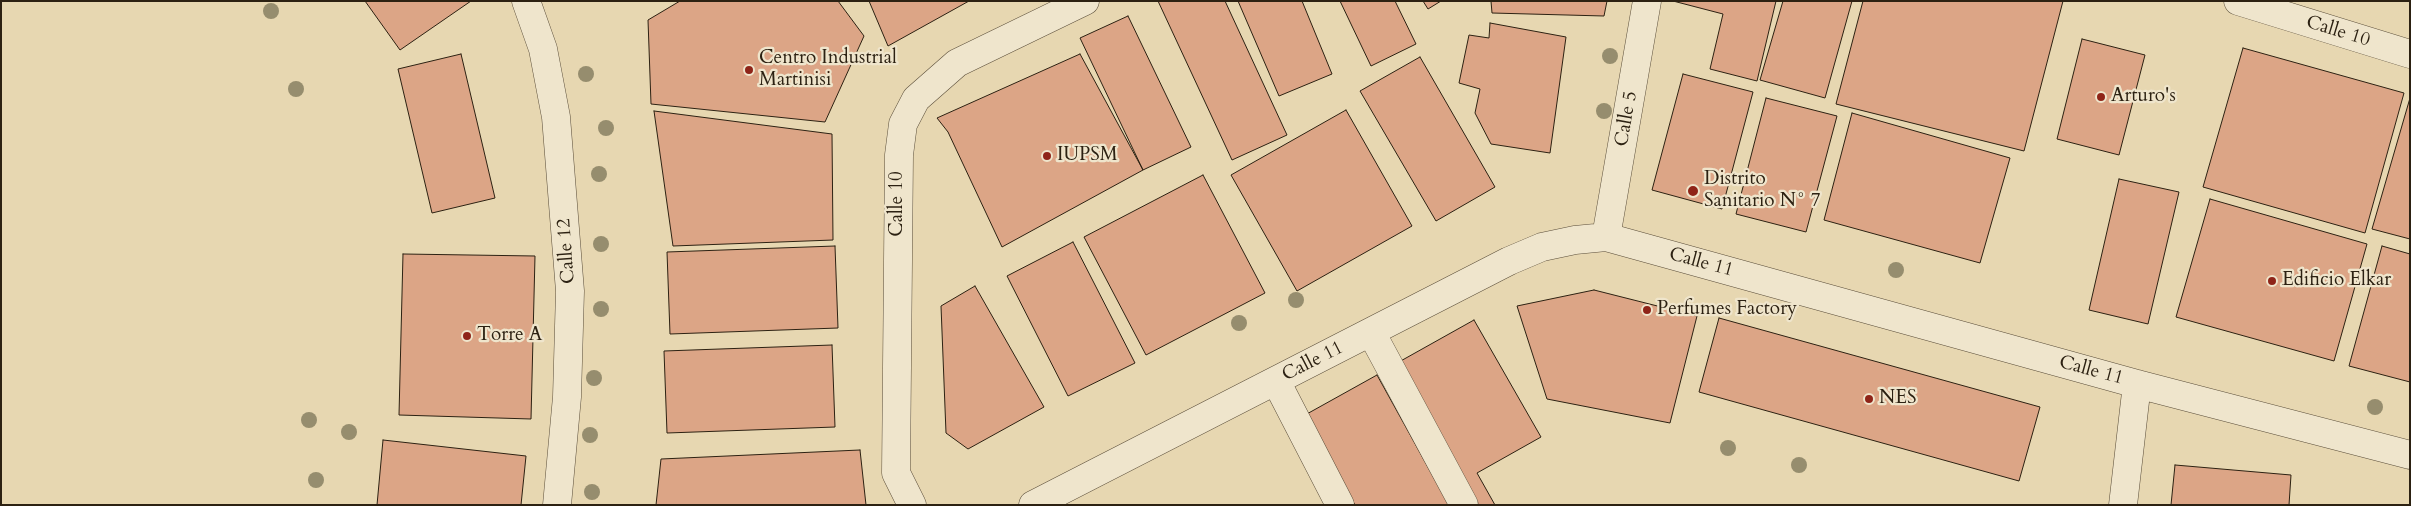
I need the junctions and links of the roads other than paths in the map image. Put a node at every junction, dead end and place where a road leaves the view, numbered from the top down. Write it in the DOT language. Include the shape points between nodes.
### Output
graph roads {
  1 [pos="526,1"];
  2 [pos="1085,1"];
  3 [pos="1647,1"];
  4 [pos="2238,1"];
  5 [pos="2410,54"];
  6 [pos="1606,237"];
  7 [pos="1371,332"];
  8 [pos="1276,381"];
  9 [pos="2137,384"];
  10 [pos="2410,455"];
  11 [pos="557,505"];
  12 [pos="912,505"];
  13 [pos="1032,505"];
  14 [pos="1340,505"];
  15 [pos="1464,505"];
  16 [pos="2123,505"];
  1 -- 11 [label="street, Calle 12" via="543,49 556,118 570,291 567,397"];
  2 -- 12 [label="street, Calle 10" via="956,63 916,99 903,124 899,155 896,473"];
  3 -- 6 [label="street, Calle 5"];
  4 -- 5 [label="street, Calle 10"];
  6 -- 7 [label="street, Calle 11" via="1542,247"];
  6 -- 9 [label="street, Calle 11"];
  7 -- 8 [label="street, Calle 11"];
  7 -- 15 [label="street"];
  8 -- 13 [label="street, Calle 11"];
  8 -- 14 [label="street"];
  9 -- 10 [label="street, Calle 11"];
  9 -- 16 [label="street"];
}
